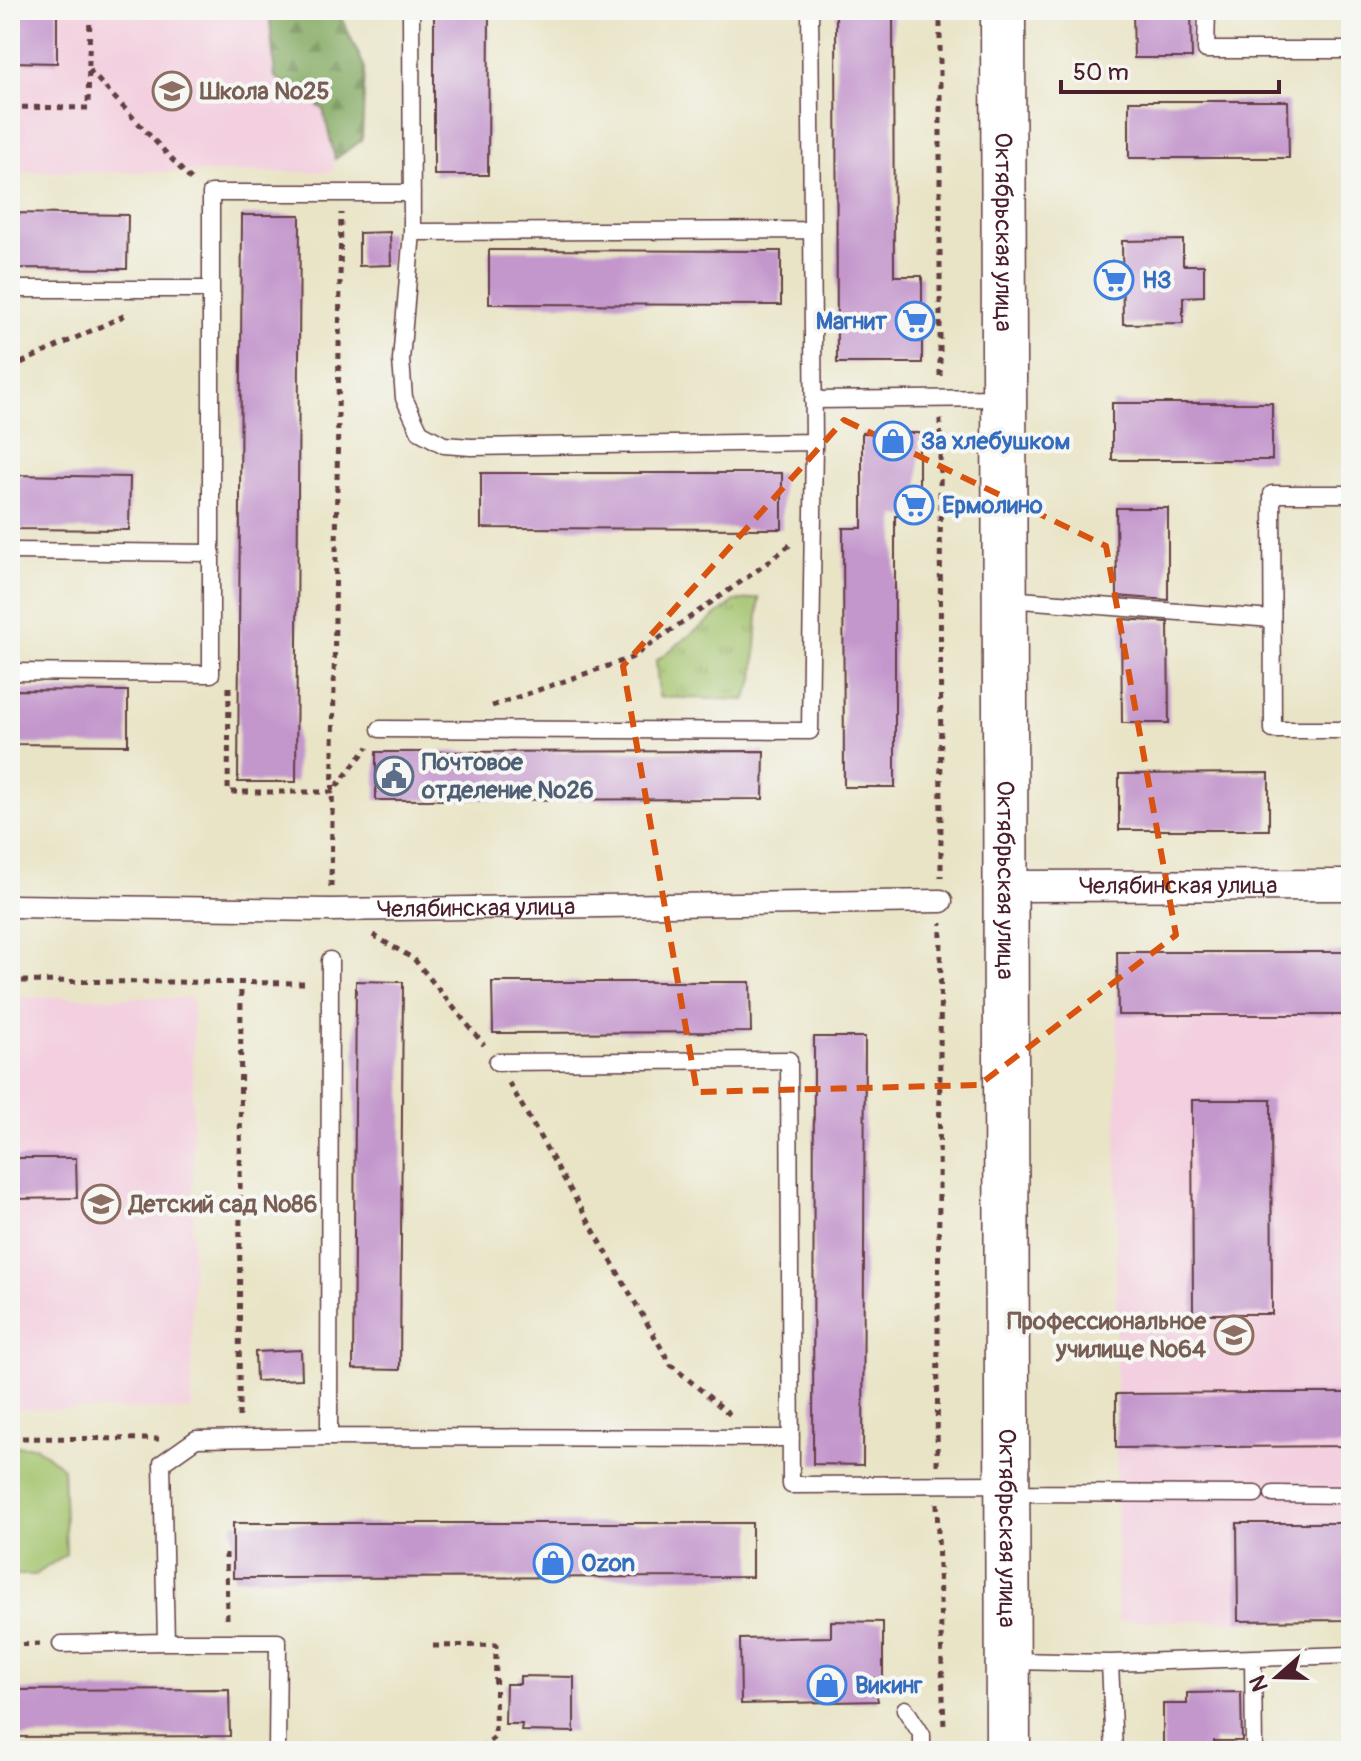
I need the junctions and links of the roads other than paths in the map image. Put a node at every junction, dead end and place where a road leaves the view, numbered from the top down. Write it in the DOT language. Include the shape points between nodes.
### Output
graph roads {
  1 [pos="411,10"];
  2 [pos="810,10"];
  3 [pos="1003,10"];
  4 [pos="1207,10"];
  5 [pos="1351,50"];
  6 [pos="412,193"];
  7 [pos="812,230"];
  8 [pos="412,232"];
  9 [pos="10,289"];
  10 [pos="211,289"];
  11 [pos="1005,398"];
  12 [pos="813,400"];
  13 [pos="814,442"];
  14 [pos="1351,494"];
  15 [pos="10,551"];
  16 [pos="212,553"];
  17 [pos="1006,599"];
  18 [pos="1272,619"];
  19 [pos="10,672"];
  20 [pos="1351,730"];
  21 [pos="376,735"];
  22 [pos="1351,885"];
  23 [pos="1006,886"];
  24 [pos="941,901"];
  25 [pos="10,906"];
  26 [pos="330,960"];
  27 [pos="497,1062"];
  28 [pos="329,1437"];
  29 [pos="791,1438"];
  30 [pos="1007,1488"];
  31 [pos="1255,1494"];
  32 [pos="1273,1494"];
  33 [pos="1351,1495"];
  34 [pos="166,1642"];
  35 [pos="61,1644"];
  36 [pos="1351,1655"];
  37 [pos="1253,1658"];
  38 [pos="1008,1661"];
  39 [pos="1110,1663"];
  40 [pos="905,1709"];
  41 [pos="277,1751"];
  42 [pos="922,1751"];
  43 [pos="1008,1751"];
  44 [pos="1114,1751"];
  45 [pos="1254,1751"];
  1 -- 6 [label="lane"];
  2 -- 7 [label="lane"];
  3 -- 11 [label="main road, Октябрьская улица"];
  4 -- 5 [label="lane" via="1206,50"];
  6 -- 8 [label="lane"];
  6 -- 10 [label="lane" via="211,193"];
  7 -- 8 [label="lane"];
  7 -- 12 [label="lane"];
  8 -- 13 [label="lane" via="401,360 404,398 420,432 444,445"];
  9 -- 10 [label="lane"];
  10 -- 16 [label="lane"];
  11 -- 12 [label="lane"];
  11 -- 17 [label="main road, Октябрьская улица"];
  12 -- 13 [label="lane"];
  13 -- 21 [label="lane" via="810,731"];
  14 -- 18 [label="lane" via="1272,494"];
  15 -- 16 [label="lane"];
  16 -- 19 [label="lane" via="211,674"];
  17 -- 18 [label="lane"];
  17 -- 23 [label="main road, Октябрьская улица"];
  18 -- 20 [label="lane" via="1273,730"];
  22 -- 23 [label="street, Челябинская улица"];
  23 -- 30 [label="main road, Октябрьская улица"];
  24 -- 25 [label="street, Челябинская улица" via="331,910"];
  26 -- 28 [label="lane"];
  27 -- 29 [label="lane" via="789,1060"];
  28 -- 29 [label="lane"];
  28 -- 34 [label="lane" via="196,1439 162,1463"];
  29 -- 30 [label="lane" via="791,1485"];
  30 -- 31 [label="lane"];
  30 -- 38 [label="main road, Октябрьская улица"];
  32 -- 33 [label="lane"];
  34 -- 35 [label="lane"];
  34 -- 41 [label="lane" via="278,1642"];
  36 -- 37 [label="lane"];
  37 -- 39 [label="lane"];
  37 -- 45 [label="lane"];
  38 -- 39 [label="lane"];
  38 -- 43 [label="main road, Октябрьская улица"];
  39 -- 44 [label="lane"];
  40 -- 42 [label="lane" via="922,1735"];
}
